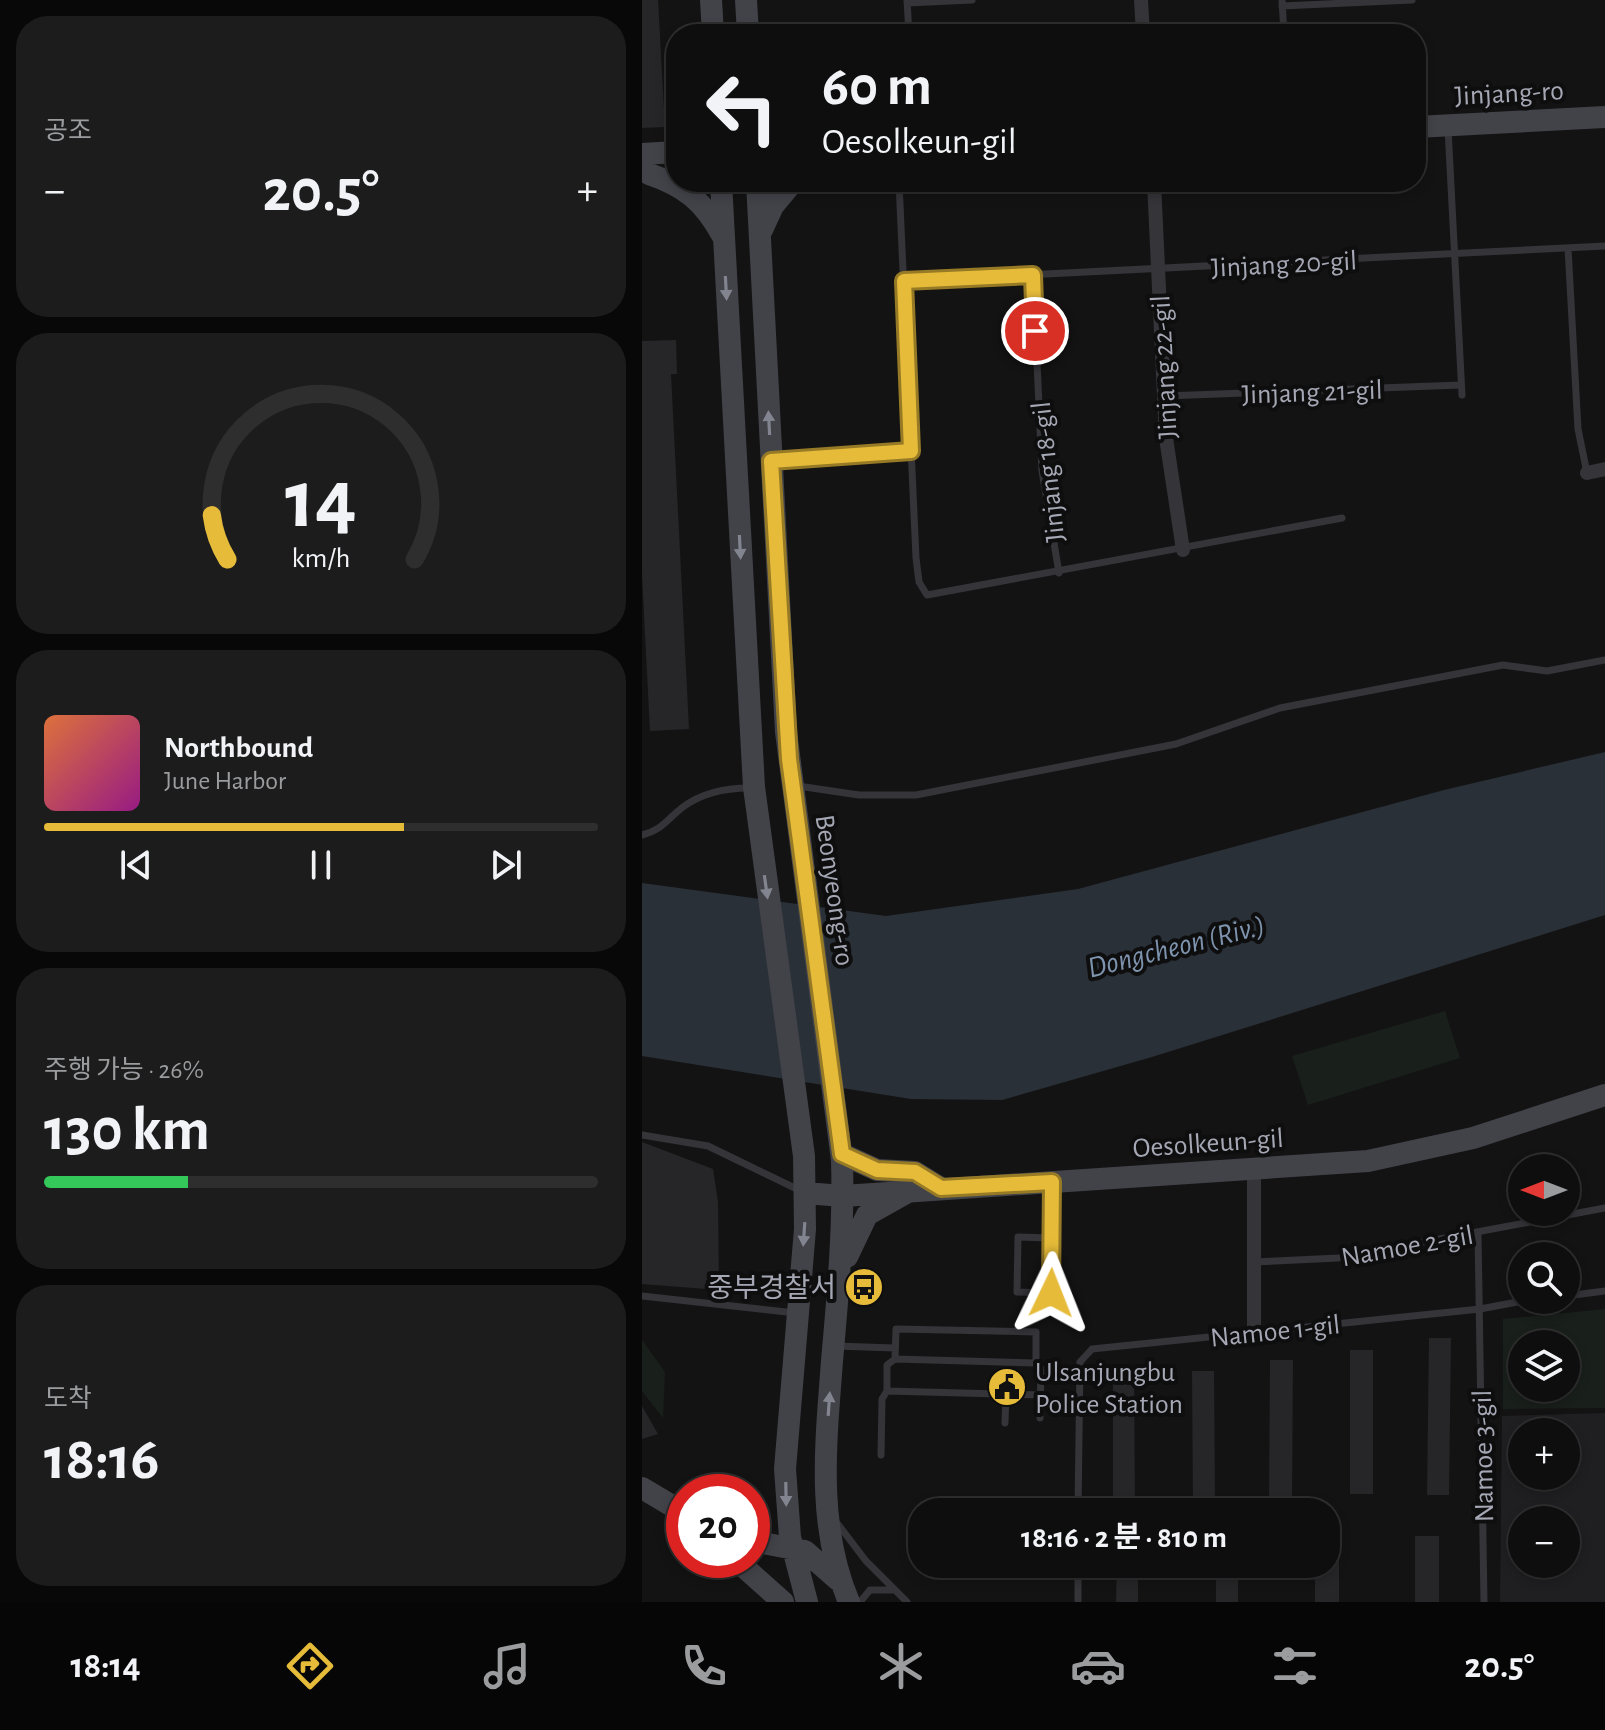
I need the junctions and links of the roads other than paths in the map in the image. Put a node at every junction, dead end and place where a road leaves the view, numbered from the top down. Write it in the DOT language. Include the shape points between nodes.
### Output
graph roads {
  1 [pos="711,0"];
  2 [pos="746,0"];
  3 [pos="972,0"];
  4 [pos="1141,0"];
  5 [pos="1412,0"];
  6 [pos="1382,1"];
  7 [pos="907,2"];
  8 [pos="1282,3"];
  9 [pos="712,24"];
  10 [pos="747,24"];
  11 [pos="908,24"];
  12 [pos="1142,24"];
  13 [pos="1283,24"];
  14 [pos="1605,117"];
  15 [pos="1448,126"];
  16 [pos="1426,127"];
  17 [pos="666,151"];
  18 [pos="666,156"];
  19 [pos="646,164"];
  20 [pos="666,170"];
  21 [pos="666,177"];
  22 [pos="689,192"];
  23 [pos="722,192"];
  24 [pos="758,192"];
  25 [pos="785,192"];
  26 [pos="900,192"];
  27 [pos="1154,192"];
  28 [pos="724,239"];
  29 [pos="760,239"];
  30 [pos="1605,246"];
  31 [pos="1568,248"];
  32 [pos="1455,254"];
  33 [pos="1158,269"];
  34 [pos="1033,275"];
  35 [pos="904,281"];
  36 [pos="1461,385"];
  37 [pos="1462,395"];
  38 [pos="1164,396"];
  39 [pos="911,451"];
  40 [pos="771,461"];
  41 [pos="1605,469"];
  42 [pos="1587,473"];
  43 [pos="1342,518"];
  44 [pos="1183,550"];
  45 [pos="1059,573"];
  46 [pos="1605,660"];
  47 [pos="792,785"];
  48 [pos="755,799"];
  49 [pos="642,835"];
  50 [pos="1605,1095"];
  51 [pos="642,1135"];
  52 [pos="842,1157"];
  53 [pos="1254,1170"];
  54 [pos="1052,1182"];
  55 [pos="941,1188"];
  56 [pos="913,1189"];
  57 [pos="805,1193"];
  58 [pos="843,1196"];
  59 [pos="1605,1208"];
  60 [pos="1478,1233"];
  61 [pos="1050,1238"];
  62 [pos="1254,1262"];
  63 [pos="840,1273"];
  64 [pos="1605,1291"];
  65 [pos="1580,1294"];
  66 [pos="642,1296"];
  67 [pos="1508,1304"];
  68 [pos="1480,1309"];
  69 [pos="798,1314"];
  70 [pos="1254,1333"];
  71 [pos="834,1346"];
  72 [pos="895,1348"];
  73 [pos="895,1359"];
  74 [pos="1036,1363"];
  75 [pos="887,1391"];
  76 [pos="1006,1394"];
  77 [pos="1040,1395"];
  78 [pos="1040,1418"];
  79 [pos="1005,1423"];
  80 [pos="881,1455"];
  81 [pos="642,1488"];
  82 [pos="825,1496"];
  83 [pos="1078,1498"];
  84 [pos="666,1502"];
  85 [pos="770,1542"];
  86 [pos="790,1542"];
  87 [pos="756,1578"];
  88 [pos="1078,1578"];
  89 [pos="894,1591"];
  90 [pos="851,1599"];
  91 [pos="783,1602"];
  92 [pos="807,1602"];
  93 [pos="907,1602"];
  94 [pos="1078,1602"];
  95 [pos="1484,1602"];
  1 -- 9 [label="main road"];
  2 -- 10 [label="main road"];
  3 -- 7 [label="lane"];
  4 -- 12 [label="street"];
  5 -- 6 [label="lane"];
  6 -- 8 [label="lane"];
  7 -- 11 [label="lane"];
  8 -- 13 [label="lane"];
  14 -- 15 [label="main road, Jinjang-ro"];
  15 -- 16 [label="main road, Jinjang-ro"];
  15 -- 32 [label="lane"];
  17 -- 19 [label="main road"];
  18 -- 19 [label="main road"];
  19 -- 20 [label="main road"];
  19 -- 21 [label="main road"];
  22 -- 28 [label="main road"];
  23 -- 28 [label="main road"];
  24 -- 29 [label="main road, Beonyeong-ro"];
  25 -- 29 [label="main road"];
  26 -- 35 [label="lane"];
  27 -- 33 [label="street, Jinjang 22-gil"];
  28 -- 48 [label="main road, one-way"];
  40 -- 29 [label="main road, Beonyeong-ro, one-way"];
  30 -- 31 [label="lane, Jinjang 20-gil"];
  31 -- 32 [label="lane, Jinjang 20-gil"];
  31 -- 42 [label="lane" via="1578,429"];
  32 -- 33 [label="lane, Jinjang 20-gil"];
  32 -- 36 [label="lane"];
  33 -- 34 [label="lane, Jinjang 20-gil"];
  33 -- 38 [label="street, Jinjang 22-gil"];
  34 -- 35 [label="lane, Jinjang 20-gil"];
  34 -- 45 [label="lane, Jinjang 18-gil" via="1042,471"];
  35 -- 39 [label="lane"];
  36 -- 37 [label="lane"];
  36 -- 38 [label="lane, Jinjang 21-gil"];
  38 -- 44 [label="street, Jinjang 22-gil"];
  39 -- 40 [label="lane"];
  39 -- 45 [label="lane, Jinjang 18-gil" via="916,558 927,595"];
  40 -- 47 [label="main road, Beonyeong-ro"];
  41 -- 42 [label="street"];
  43 -- 44 [label="lane, Jinjang 18-gil"];
  44 -- 45 [label="lane, Jinjang 18-gil"];
  46 -- 47 [label="lane" via="1547,671 1503,665 1280,708 1176,744 916,795 859,795"];
  47 -- 52 [label="main road, Beonyeong-ro"];
  48 -- 49 [label="lane" via="706,794 681,808 668,824"];
  48 -- 57 [label="main road, one-way"];
  50 -- 53 [label="main road, Oesolkeun-gil" via="1473,1138 1368,1161"];
  51 -- 57 [label="lane" via="708,1146"];
  52 -- 55 [label="main road" via="877,1170 915,1172"];
  52 -- 58 [label="main road, Beonyeong-ro"];
  53 -- 54 [label="main road, Oesolkeun-gil"];
  53 -- 62 [label="street"];
  54 -- 55 [label="main road, Oesolkeun-gil"];
  54 -- 61 [label="lane"];
  55 -- 56 [label="main road, Oesolkeun-gil"];
  56 -- 58 [label="main road, Oesolkeun-gil"];
  56 -- 63 [label="main road" via="867,1215"];
  57 -- 58 [label="main road, Oesolkeun-gil"];
  57 -- 69 [label="main road, one-way"];
  58 -- 63 [label="main road, Beonyeong-ro"];
  59 -- 60 [label="lane, Namoe 2-gil"];
  60 -- 62 [label="lane, Namoe 2-gil" via="1338,1258"];
  60 -- 68 [label="lane, Namoe 3-gil"];
  61 -- 61 [label="lane" via="1051,1293 1017,1292 1018,1237"];
  62 -- 70 [label="street"];
  63 -- 71 [label="main road, Beonyeong-ro"];
  64 -- 65 [label="lane"];
  66 -- 69 [label="lane"];
  67 -- 68 [label="lane, Namoe 1-gil"];
  68 -- 70 [label="lane, Namoe 1-gil"];
  68 -- 95 [label="lane, Namoe 3-gil"];
  69 -- 86 [label="main road, one-way" via="785,1469"];
  70 -- 83 [label="lane, Namoe 1-gil" via="1092,1349 1080,1362"];
  71 -- 72 [label="lane"];
  82 -- 71 [label="main road, Beonyeong-ro, one-way"];
  72 -- 73 [label="lane"];
  72 -- 74 [label="lane" via="896,1329 1036,1332"];
  73 -- 74 [label="lane"];
  73 -- 75 [label="lane" via="887,1365"];
  74 -- 77 [label="lane" via="1041,1369"];
  75 -- 76 [label="lane"];
  75 -- 80 [label="lane" via="882,1399"];
  76 -- 77 [label="lane"];
  76 -- 79 [label="lane"];
  77 -- 78 [label="lane"];
  81 -- 84 [label="main road"];
  82 -- 86 [label="main road" via="815,1519"];
  82 -- 89 [label="lane" via="844,1534"];
  82 -- 90 [label="main road, Beonyeong-ro" via="829,1538"];
  85 -- 86 [label="main road"];
  86 -- 90 [label="main road" via="818,1559"];
  86 -- 92 [label="main road"];
  87 -- 91 [label="main road"];
  88 -- 94 [label="lane"];
  89 -- 90 [label="lane" via="870,1590"];
  89 -- 93 [label="lane"];
}
